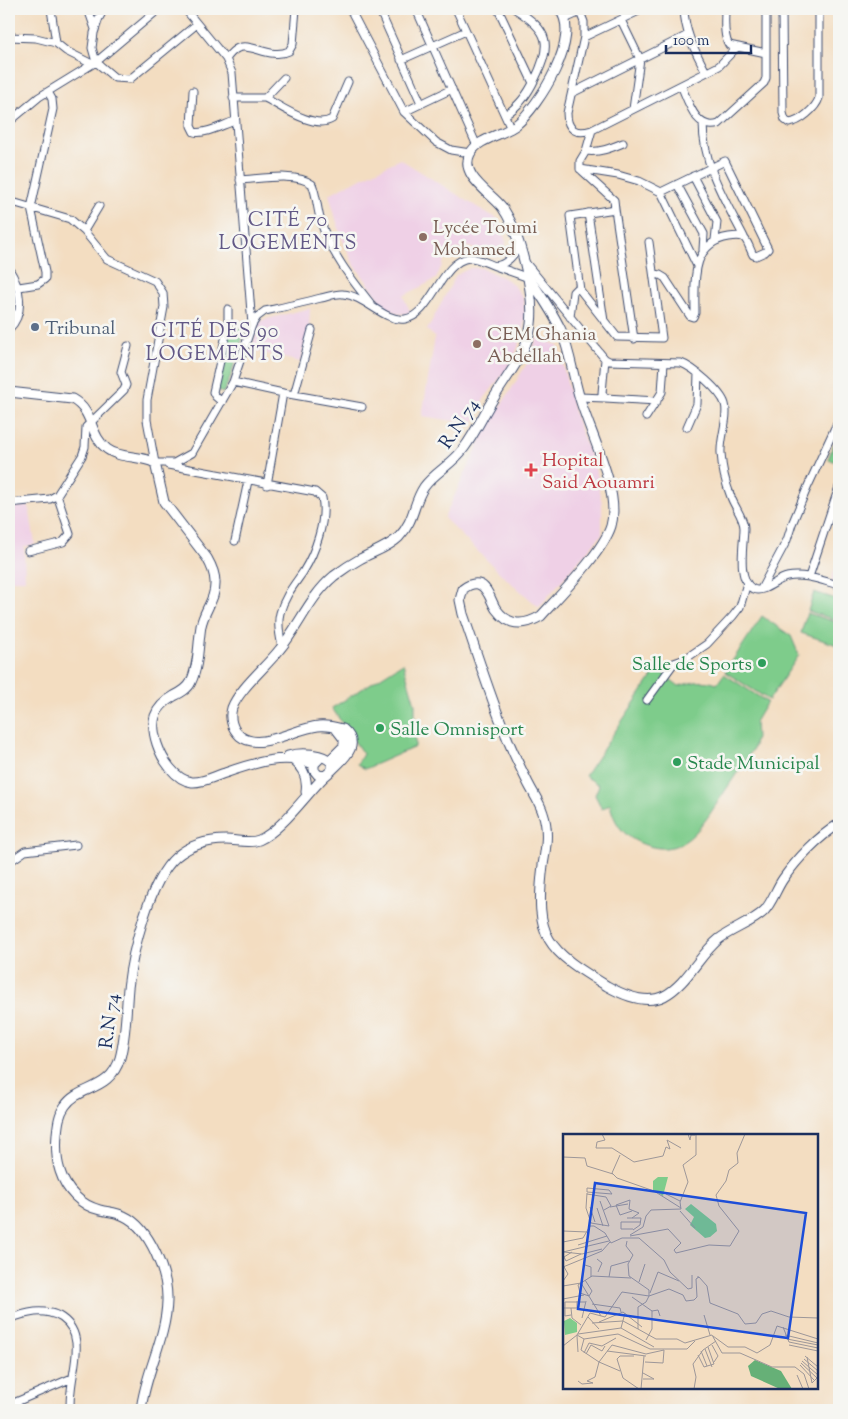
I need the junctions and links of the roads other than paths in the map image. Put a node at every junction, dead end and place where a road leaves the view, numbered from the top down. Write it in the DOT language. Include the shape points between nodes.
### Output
graph roads {
  1 [pos="51,9"];
  2 [pos="104,9"];
  3 [pos="159,9"];
  4 [pos="185,9"];
  5 [pos="296,9"];
  6 [pos="350,9"];
  7 [pos="379,9"];
  8 [pos="416,9"];
  9 [pos="456,9"];
  10 [pos="498,9"];
  11 [pos="515,9"];
  12 [pos="559,9"];
  13 [pos="643,9"];
  14 [pos="684,9"];
  15 [pos="725,9"];
  16 [pos="766,9"];
  17 [pos="782,9"];
  18 [pos="819,9"];
  19 [pos="584,10"];
  20 [pos="90,11"];
  21 [pos="565,20"];
  22 [pos="621,20"];
  23 [pos="197,24"];
  24 [pos="95,29"];
  25 [pos="466,31"];
  26 [pos="688,35"];
  27 [pos="9,37"];
  28 [pos="584,37"];
  29 [pos="56,43"];
  30 [pos="432,46"];
  31 [pos="737,47"];
  32 [pos="766,53"];
  33 [pos="226,59"];
  34 [pos="640,59"];
  35 [pos="401,60"];
  36 [pos="94,63"];
  37 [pos="706,72"];
  38 [pos="284,78"];
  39 [pos="348,82"];
  40 [pos="533,83"];
  41 [pos="681,85"];
  42 [pos="452,89"];
  43 [pos="193,91"];
  44 [pos="48,92"];
  45 [pos="572,93"];
  46 [pos="233,98"];
  47 [pos="265,98"];
  48 [pos="421,103"];
  49 [pos="634,109"];
  50 [pos="404,112"];
  51 [pos="505,115"];
  52 [pos="235,120"];
  53 [pos="9,122"];
  54 [pos="703,123"];
  55 [pos="511,129"];
  56 [pos="592,130"];
  57 [pos="623,143"];
  58 [pos="477,146"];
  59 [pos="586,151"];
  60 [pos="470,153"];
  61 [pos="709,168"];
  62 [pos="580,169"];
  63 [pos="693,176"];
  64 [pos="240,180"];
  65 [pos="677,184"];
  66 [pos="661,192"];
  67 [pos="9,201"];
  68 [pos="99,206"];
  69 [pos="31,208"];
  70 [pos="615,209"];
  71 [pos="588,213"];
  72 [pos="84,231"];
  73 [pos="744,237"];
  74 [pos="716,240"];
  75 [pos="649,242"];
  76 [pos="519,247"];
  77 [pos="703,252"];
  78 [pos="523,260"];
  79 [pos="495,266"];
  80 [pos="698,266"];
  81 [pos="9,269"];
  82 [pos="654,274"];
  83 [pos="529,278"];
  84 [pos="19,287"];
  85 [pos="580,290"];
  86 [pos="374,308"];
  87 [pos="228,309"];
  88 [pos="9,314"];
  89 [pos="17,314"];
  90 [pos="570,317"];
  91 [pos="604,322"];
  92 [pos="252,325"];
  93 [pos="9,329"];
  94 [pos="312,330"];
  95 [pos="634,338"];
  96 [pos="128,346"];
  97 [pos="604,359"];
  98 [pos="664,363"];
  99 [pos="698,373"];
  100 [pos="233,382"];
  101 [pos="9,392"];
  102 [pos="283,393"];
  103 [pos="294,395"];
  104 [pos="579,396"];
  105 [pos="605,398"];
  106 [pos="657,401"];
  107 [pos="222,402"];
  108 [pos="362,407"];
  109 [pos="646,416"];
  110 [pos="839,419"];
  111 [pos="90,422"];
  112 [pos="687,426"];
  113 [pos="155,463"];
  114 [pos="248,481"];
  115 [pos="267,485"];
  116 [pos="839,487"];
  117 [pos="57,495"];
  118 [pos="9,503"];
  119 [pos="236,541"];
  120 [pos="28,550"];
  121 [pos="808,577"];
  122 [pos="747,583"];
  123 [pos="839,585"];
  124 [pos="760,590"];
  125 [pos="282,647"];
  126 [pos="647,700"];
  127 [pos="287,758"];
  128 [pos="323,766"];
  129 [pos="304,796"];
  130 [pos="839,824"];
  131 [pos="76,846"];
  132 [pos="9,862"];
  133 [pos="9,1318"];
  134 [pos="72,1378"];
  135 [pos="19,1400"];
  136 [pos="9,1406"];
  137 [pos="18,1410"];
  138 [pos="70,1410"];
  139 [pos="141,1410"];
  1 -- 29 [label="street"];
  2 -- 24 [label="street"];
  3 -- 36 [label="street"];
  4 -- 23 [label="street"];
  5 -- 33 [label="street" via="290,51 265,52 246,46 239,47"];
  6 -- 50 [label="street"];
  7 -- 35 [label="street"];
  8 -- 30 [label="street"];
  9 -- 25 [label="street"];
  10 -- 40 [label="street"];
  11 -- 40 [label="street" via="536,23 546,42 547,52"];
  12 -- 21 [label="main road"];
  13 -- 22 [label="street"];
  14 -- 26 [label="street"];
  15 -- 31 [label="street" via="726,42"];
  16 -- 32 [label="street"];
  17 -- 18 [label="street" via="783,113 785,120 795,123 814,107 819,98"];
  19 -- 21 [label="street"];
  19 -- 28 [label="street"];
  20 -- 24 [label="street"];
  21 -- 55 [label="main road" via="565,43 549,81 527,114"];
  22 -- 28 [label="street"];
  22 -- 34 [label="street"];
  23 -- 33 [label="street"];
  23 -- 36 [label="street" via="130,79 115,78"];
  24 -- 36 [label="street"];
  25 -- 30 [label="street"];
  25 -- 51 [label="street"];
  26 -- 34 [label="street"];
  26 -- 37 [label="street"];
  27 -- 29 [label="street"];
  28 -- 45 [label="street"];
  29 -- 36 [label="street"];
  30 -- 35 [label="street"];
  30 -- 42 [label="street"];
  31 -- 32 [label="street"];
  31 -- 37 [label="street" via="719,66"];
  32 -- 54 [label="street" via="764,82 719,124"];
  33 -- 46 [label="street" via="232,73"];
  34 -- 45 [label="street"];
  34 -- 49 [label="street"];
  35 -- 48 [label="street"];
  36 -- 44 [label="street"];
  37 -- 41 [label="street"];
  38 -- 47 [label="street"];
  39 -- 47 [label="street" via="332,119 327,122 307,120"];
  40 -- 51 [label="street" via="514,109"];
  41 -- 49 [label="street"];
  41 -- 54 [label="street" via="694,114"];
  42 -- 48 [label="street"];
  42 -- 58 [label="street"];
  43 -- 52 [label="street" via="194,132 208,132"];
  44 -- 53 [label="street"];
  44 -- 69 [label="street" via="53,109"];
  45 -- 56 [label="street" via="567,113 570,127 581,132"];
  46 -- 47 [label="street"];
  46 -- 52 [label="street"];
  48 -- 50 [label="street"];
  49 -- 56 [label="street"];
  50 -- 60 [label="street" via="436,142 451,150"];
  51 -- 55 [label="street"];
  52 -- 64 [label="street"];
  54 -- 61 [label="street"];
  55 -- 58 [label="main road"];
  56 -- 59 [label="street"];
  57 -- 59 [label="street" via="604,150"];
  58 -- 60 [label="main road"];
  59 -- 62 [label="street" via="580,161"];
  60 -- 76 [label="main road, R.N 74" via="469,170 502,207"];
  61 -- 63 [label="street"];
  61 -- 73 [label="street"];
  61 -- 73 [label="street" via="722,161 728,164 768,249 753,255"];
  62 -- 66 [label="street" via="618,174 639,180"];
  62 -- 70 [label="street" via="614,200"];
  63 -- 65 [label="street"];
  63 -- 74 [label="street" via="717,222"];
  64 -- 86 [label="street" via="295,178 312,184 327,235 354,282"];
  64 -- 92 [label="street"];
  65 -- 66 [label="street"];
  65 -- 77 [label="street" via="704,234"];
  66 -- 80 [label="street"];
  67 -- 69 [label="street"];
  68 -- 72 [label="street"];
  69 -- 72 [label="street" via="61,215"];
  69 -- 84 [label="street" via="45,279 38,284"];
  70 -- 71 [label="street"];
  70 -- 95 [label="street"];
  71 -- 85 [label="street" via="570,216"];
  71 -- 91 [label="street"];
  72 -- 113 [label="street" via="107,259 155,281 163,293 164,307 147,400 147,420"];
  73 -- 74 [label="street"];
  74 -- 77 [label="street"];
  75 -- 82 [label="street"];
  76 -- 78 [label="main road, R.N 74"];
  76 -- 79 [label="street" via="509,260"];
  77 -- 80 [label="street"];
  78 -- 83 [label="main road, R.N 74"];
  78 -- 90 [label="street"];
  79 -- 83 [label="street"];
  79 -- 86 [label="street" via="476,259 462,260 446,273 416,315 406,319 393,319"];
  80 -- 82 [label="street" via="693,317 666,278"];
  81 -- 84 [label="street"];
  82 -- 95 [label="street" via="662,338"];
  83 -- 104 [label="main road" via="560,328 570,354"];
  83 -- 125 [label="main road, R.N 74" via="532,323 528,340 464,449 422,489 407,528 390,544 333,577 308,606"];
  84 -- 89 [label="street"];
  85 -- 90 [label="street" via="573,292"];
  85 -- 91 [label="street"];
  86 -- 92 [label="street" via="355,297 341,294 265,311"];
  87 -- 107 [label="street" via="228,326 213,392"];
  88 -- 89 [label="street"];
  89 -- 93 [label="street"];
  90 -- 97 [label="street"];
  91 -- 95 [label="street" via="617,337"];
  92 -- 100 [label="street"];
  94 -- 103 [label="street"];
  96 -- 111 [label="street" via="121,372 126,385 124,390"];
  97 -- 98 [label="street"];
  97 -- 105 [label="street" via="602,393"];
  98 -- 99 [label="street" via="681,363"];
  98 -- 106 [label="street" via="662,392"];
  99 -- 112 [label="street" via="697,404"];
  99 -- 122 [label="street" via="725,404 721,451 724,475 744,526 741,559"];
  100 -- 102 [label="street"];
  100 -- 107 [label="street"];
  101 -- 111 [label="main road" via="72,399 86,410"];
  102 -- 103 [label="street"];
  102 -- 115 [label="street"];
  103 -- 108 [label="street"];
  104 -- 105 [label="street"];
  104 -- 130 [label="main road" via="610,488 612,524 600,547 541,616 530,623 519,624 504,618 478,584 462,588 460,600 506,735 547,828 541,906 543,926 549,941 568,960 632,998 652,1000 664,996 718,940 764,911 799,860"];
  105 -- 106 [label="street"];
  106 -- 109 [label="street"];
  107 -- 113 [label="street" via="192,453 174,463"];
  110 -- 124 [label="street" via="787,540"];
  111 -- 113 [label="main road" via="106,448"];
  111 -- 117 [label="street" via="86,426 82,456"];
  113 -- 114 [label="street"];
  113 -- 127 [label="main road" via="164,502 207,558 216,584 201,625 191,683 156,712 153,728 158,746 167,765 192,782"];
  114 -- 115 [label="street"];
  114 -- 119 [label="street"];
  115 -- 125 [label="street" via="315,492 322,498 324,508 312,554 282,606 279,623"];
  116 -- 121 [label="street"];
  117 -- 118 [label="street" via="50,499"];
  117 -- 120 [label="street" via="70,534 63,542"];
  121 -- 123 [label="street"];
  121 -- 124 [label="street" via="786,577"];
  122 -- 124 [label="street" via="754,590"];
  122 -- 126 [label="street" via="740,607 733,616 707,644 674,663"];
  125 -- 128 [label="main road, R.N 74" via="237,699 231,710 233,728 240,736 258,741 313,727 346,731 351,744 347,756"];
  127 -- 128 [label="main road"];
  127 -- 129 [label="main road" via="303,770 306,781"];
  128 -- 129 [label="main road, R.N 74"];
  129 -- 139 [label="main road, R.N 74" via="280,825 259,840 197,844 176,857 164,870 134,955 116,1069 99,1086 66,1104 58,1122 57,1157 60,1171 73,1194 88,1206 125,1216 134,1223 161,1262 166,1281 166,1318"];
  131 -- 132 [label="street" via="25,852"];
  133 -- 134 [label="street" via="45,1312 67,1321 75,1334"];
  134 -- 135 [label="street"];
  134 -- 138 [label="street"];
  135 -- 136 [label="street"];
  135 -- 137 [label="street"];
}
